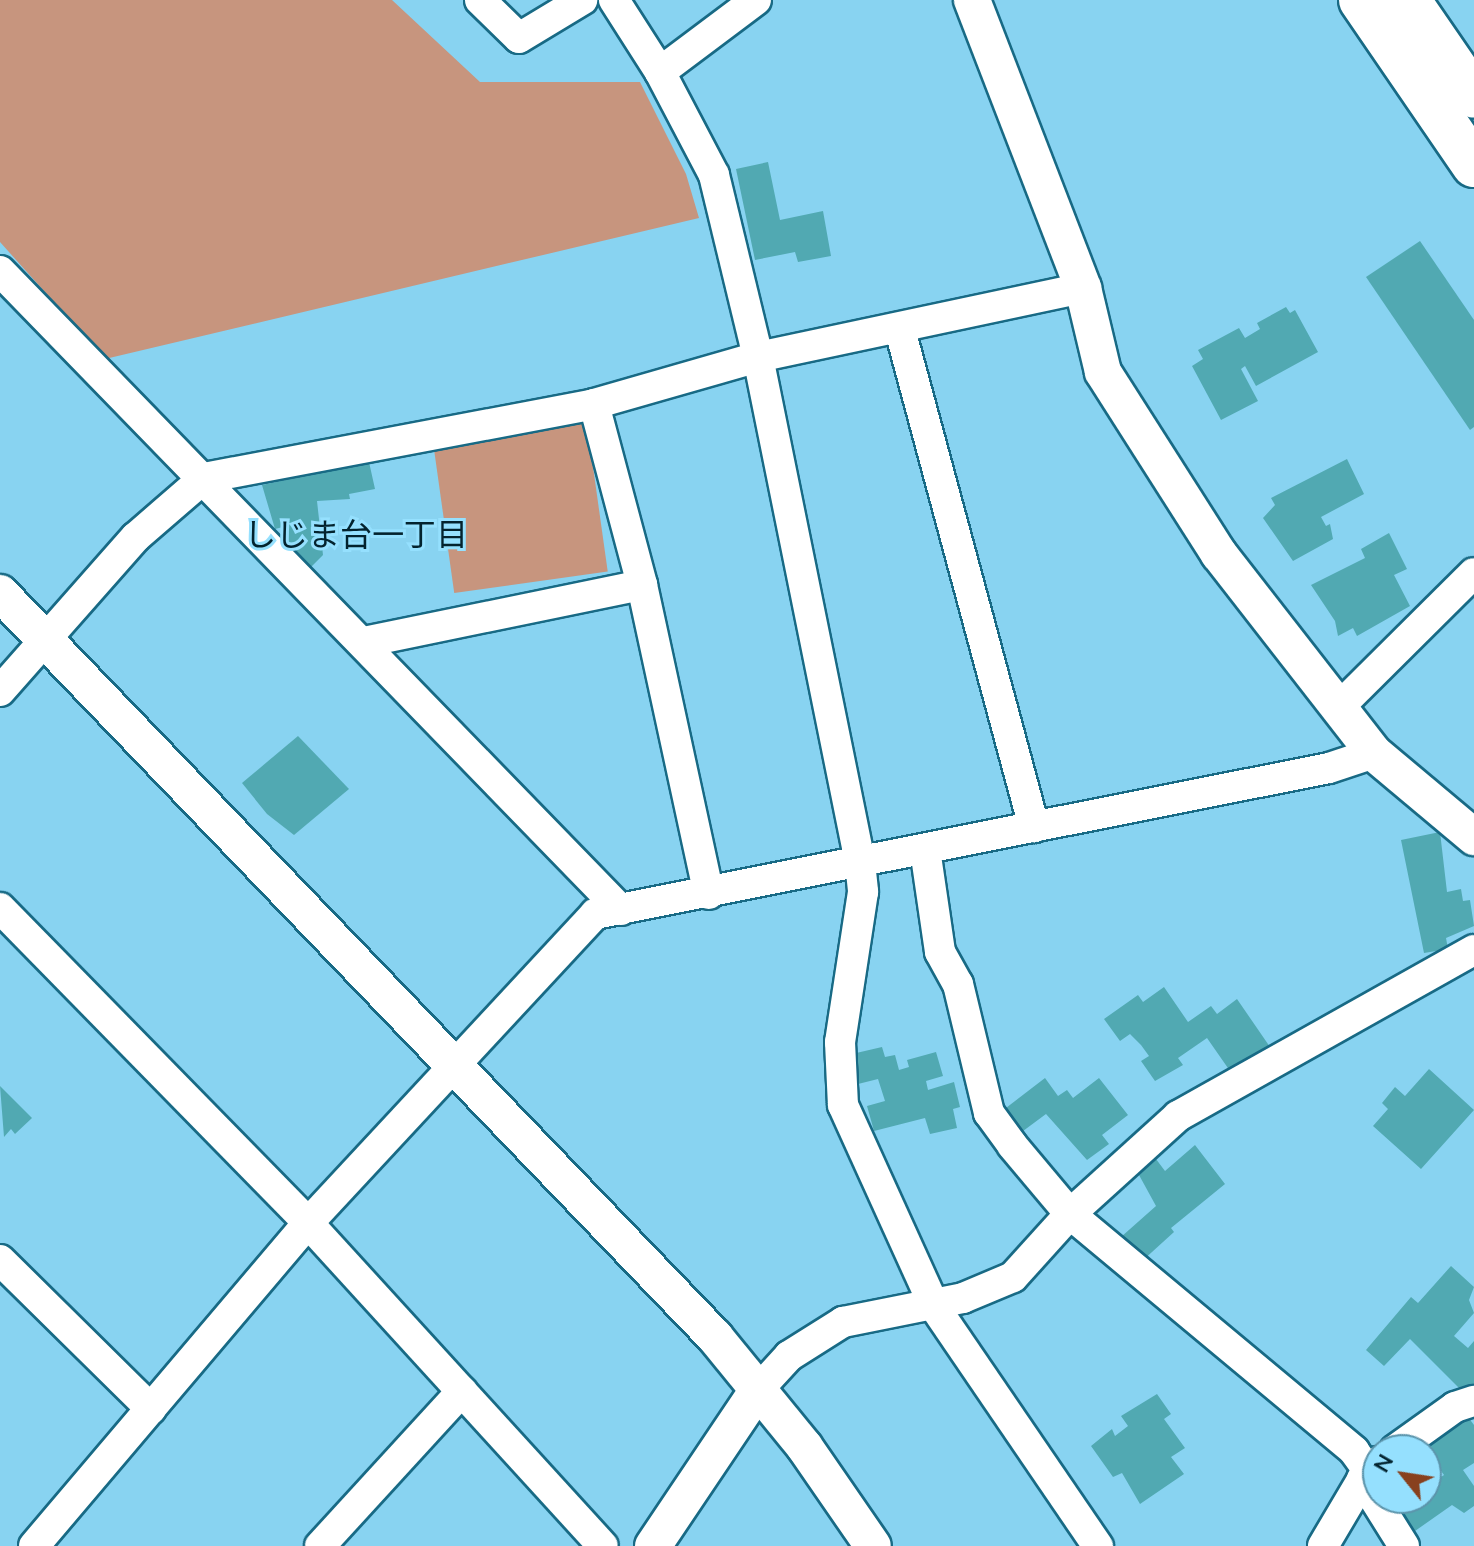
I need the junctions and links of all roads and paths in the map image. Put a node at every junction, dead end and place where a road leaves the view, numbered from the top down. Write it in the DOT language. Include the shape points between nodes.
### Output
graph roads {
  1 [pos="480,0"];
  2 [pos="582,0"];
  3 [pos="614,0"];
  4 [pos="756,0"];
  5 [pos="972,0"];
  6 [pos="1361,0"];
  7 [pos="1408,0"];
  8 [pos="660,72"];
  9 [pos="1474,96"];
  10 [pos="1474,165"];
  11 [pos="0,271"];
  12 [pos="1083,288"];
  13 [pos="900,330"];
  14 [pos="758,357"];
  15 [pos="594,404"];
  16 [pos="204,478"];
  17 [pos="1474,573"];
  18 [pos="642,585"];
  19 [pos="0,593"];
  20 [pos="47,641"];
  21 [pos="364,642"];
  22 [pos="0,691"];
  23 [pos="1341,705"];
  24 [pos="1374,753"];
  25 [pos="1034,827"];
  26 [pos="1474,837"];
  27 [pos="925,849"];
  28 [pos="860,862"];
  29 [pos="709,894"];
  30 [pos="0,908"];
  31 [pos="621,910"];
  32 [pos="1474,950"];
  33 [pos="456,1066"];
  34 [pos="1070,1214"];
  35 [pos="308,1223"];
  36 [pos="0,1260"];
  37 [pos="934,1306"];
  38 [pos="462,1391"];
  39 [pos="757,1391"];
  40 [pos="1474,1401"];
  41 [pos="151,1409"];
  42 [pos="1417,1434"];
  43 [pos="1362,1461"];
  44 [pos="1362,1482"];
  45 [pos="1389,1514"];
  46 [pos="34,1546"];
  47 [pos="320,1546"];
  48 [pos="603,1546"];
  49 [pos="653,1546"];
  50 [pos="873,1546"];
  51 [pos="1098,1546"];
  52 [pos="1323,1546"];
  53 [pos="1404,1546"];
  1 -- 2 [label="street" via="519,38"];
  3 -- 8 [label="street"];
  4 -- 8 [label="street"];
  5 -- 12 [label="street"];
  6 -- 10 [label="main road"];
  7 -- 9 [label="main road"];
  8 -- 14 [label="street" via="714,175"];
  11 -- 16 [label="street"];
  12 -- 13 [label="street"];
  12 -- 23 [label="street" via="1103,372 1219,554"];
  13 -- 14 [label="street"];
  13 -- 25 [label="street"];
  14 -- 15 [label="street"];
  14 -- 28 [label="street"];
  15 -- 16 [label="street"];
  15 -- 18 [label="street"];
  16 -- 20 [label="street" via="136,537"];
  16 -- 21 [label="street"];
  17 -- 23 [label="street"];
  18 -- 21 [label="street"];
  18 -- 29 [label="street"];
  19 -- 20 [label="street"];
  20 -- 22 [label="street"];
  20 -- 33 [label="street"];
  21 -- 31 [label="street"];
  23 -- 24 [label="street"];
  24 -- 25 [label="street" via="1329,768"];
  24 -- 26 [label="street"];
  25 -- 27 [label="street"];
  27 -- 28 [label="street"];
  27 -- 34 [label="street" via="940,952 958,984 989,1113"];
  28 -- 29 [label="street"];
  28 -- 37 [label="street" via="863,892 840,1042 843,1105"];
  29 -- 31 [label="street"];
  30 -- 35 [label="street"];
  31 -- 33 [label="street" via="595,914"];
  32 -- 34 [label="street" via="1178,1116"];
  33 -- 35 [label="street"];
  33 -- 39 [label="street" via="715,1337"];
  34 -- 37 [label="street" via="1013,1277"];
  34 -- 43 [label="street"];
  35 -- 38 [label="street"];
  35 -- 41 [label="street"];
  36 -- 41 [label="street"];
  37 -- 39 [label="street" via="843,1322 789,1356"];
  37 -- 51 [label="street"];
  38 -- 47 [label="street"];
  38 -- 48 [label="street"];
  39 -- 49 [label="street"];
  39 -- 50 [label="street" via="804,1446"];
  40 -- 42 [label="street" via="1455,1407"];
  41 -- 46 [label="street"];
  44 -- 52 [label="street"];
  45 -- 53 [label="street"];
}
